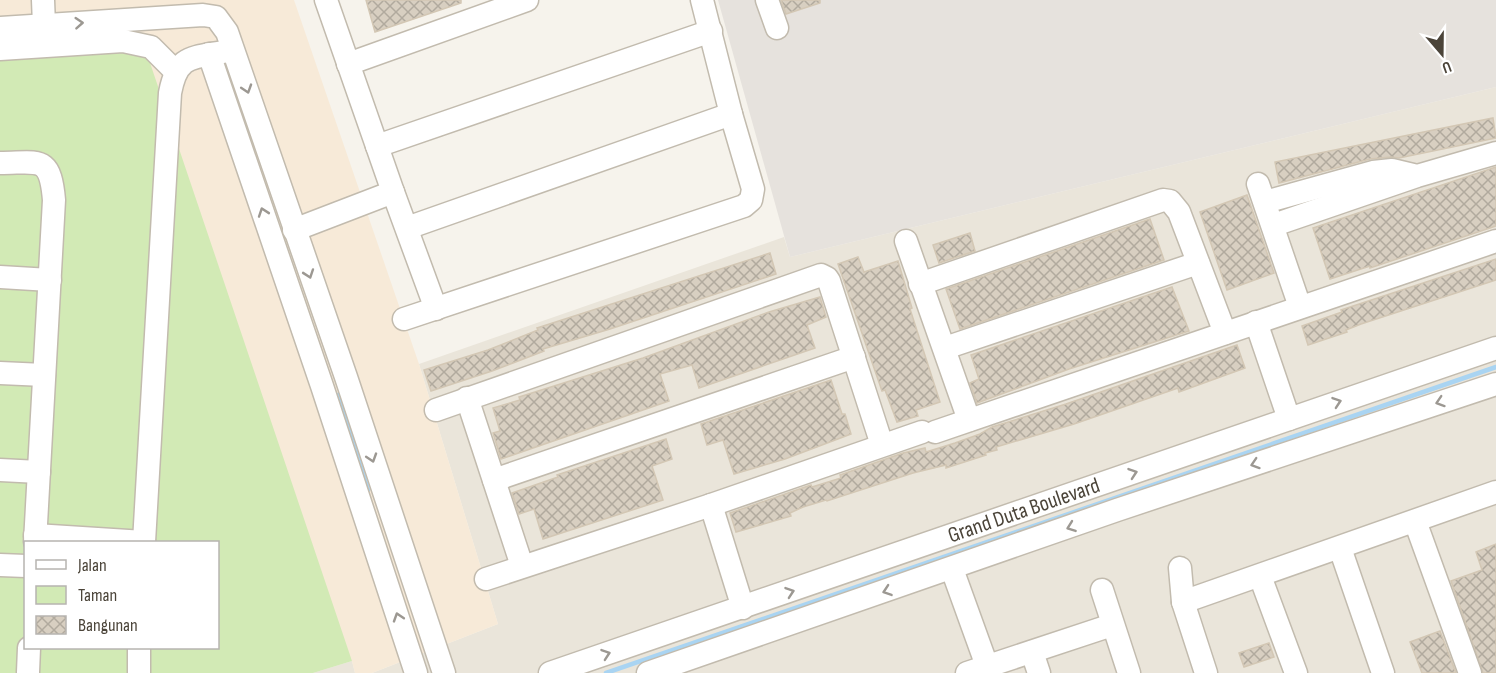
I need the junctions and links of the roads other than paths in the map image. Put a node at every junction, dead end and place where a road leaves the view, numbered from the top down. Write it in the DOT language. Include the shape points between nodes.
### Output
graph roads {
  1 [pos="43,0"];
  2 [pos="326,0"];
  3 [pos="526,0"];
  4 [pos="702,0"];
  5 [pos="767,0"];
  6 [pos="44,26"];
  7 [pos="0,28"];
  8 [pos="777,28"];
  9 [pos="711,31"];
  10 [pos="0,49"];
  11 [pos="234,50"];
  12 [pos="209,54"];
  13 [pos="348,64"];
  14 [pos="175,70"];
  15 [pos="731,114"];
  16 [pos="377,146"];
  17 [pos="1496,153"];
  18 [pos="0,163"];
  19 [pos="1417,176"];
  20 [pos="393,192"];
  21 [pos="1274,225"];
  22 [pos="407,228"];
  23 [pos="294,230"];
  24 [pos="906,241"];
  25 [pos="1496,241"];
  26 [pos="1198,262"];
  27 [pos="0,278"];
  28 [pos="50,280"];
  29 [pos="920,284"];
  30 [pos="1300,307"];
  31 [pos="436,309"];
  32 [pos="404,319"];
  33 [pos="1263,320"];
  34 [pos="1225,333"];
  35 [pos="945,348"];
  36 [pos="1496,348"];
  37 [pos="854,357"];
  38 [pos="0,373"];
  39 [pos="44,375"];
  40 [pos="334,382"];
  41 [pos="1496,384"];
  42 [pos="467,398"];
  43 [pos="436,410"];
  44 [pos="1296,416"];
  45 [pos="969,420"];
  46 [pos="882,445"];
  47 [pos="0,470"];
  48 [pos="39,472"];
  49 [pos="494,480"];
  50 [pos="1495,495"];
  51 [pos="1113,496"];
  52 [pos="711,505"];
  53 [pos="1415,521"];
  54 [pos="35,539"];
  55 [pos="108,541"];
  56 [pos="144,541"];
  57 [pos="1340,548"];
  58 [pos="0,566"];
  59 [pos="24,566"];
  60 [pos="522,566"];
  61 [pos="1179,568"];
  62 [pos="952,569"];
  63 [pos="1260,576"];
  64 [pos="486,579"];
  65 [pos="1102,590"];
  66 [pos="1183,602"];
  67 [pos="743,608"];
  68 [pos="1112,625"];
  69 [pos="29,649"];
  70 [pos="139,649"];
  71 [pos="1032,651"];
  72 [pos="977,670"];
  73 [pos="28,672"];
  74 [pos="139,673"];
  75 [pos="416,673"];
  76 [pos="444,673"];
  77 [pos="550,673"];
  78 [pos="648,673"];
  79 [pos="1039,673"];
  80 [pos="1129,673"];
  81 [pos="1206,673"];
  82 [pos="1296,673"];
  83 [pos="1383,673"];
  84 [pos="1470,673"];
  1 -- 6 [label="street"];
  2 -- 13 [label="street"];
  3 -- 13 [label="street"];
  4 -- 9 [label="street"];
  5 -- 8 [label="street"];
  6 -- 7 [label="street"];
  6 -- 11 [label="street, one-way" via="203,15 216,17"];
  9 -- 15 [label="street"];
  9 -- 16 [label="street"];
  10 -- 14 [label="street" via="123,41 150,47"];
  11 -- 12 [label="street"];
  11 -- 23 [label="street, one-way"];
  12 -- 14 [label="street" via="185,61"];
  40 -- 12 [label="street, one-way"];
  13 -- 16 [label="street"];
  14 -- 56 [label="street" via="165,154"];
  15 -- 22 [label="street"];
  15 -- 31 [label="street" via="753,189 751,200 744,206"];
  16 -- 20 [label="street"];
  17 -- 19 [label="street"];
  18 -- 28 [label="street" via="38,163 47,168 53,180"];
  19 -- 21 [label="street"];
  19 -- 21 [label="street" via="1403,171 1373,172 1262,193"];
  20 -- 22 [label="street"];
  20 -- 23 [label="street"];
  21 -- 30 [label="street"];
  22 -- 31 [label="street"];
  23 -- 40 [label="street, one-way"];
  24 -- 29 [label="street"];
  25 -- 30 [label="street"];
  26 -- 29 [label="street" via="1179,212 1170,201 1163,200"];
  26 -- 34 [label="street"];
  26 -- 35 [label="street"];
  27 -- 28 [label="street"];
  28 -- 39 [label="street"];
  29 -- 35 [label="street"];
  30 -- 33 [label="street"];
  31 -- 32 [label="street"];
  33 -- 34 [label="street"];
  33 -- 44 [label="street"];
  34 -- 45 [label="street"];
  35 -- 45 [label="street"];
  44 -- 36 [label="street, Grand Duta Boulevard, one-way"];
  37 -- 42 [label="street" via="829,281 817,276"];
  37 -- 46 [label="street"];
  37 -- 49 [label="street"];
  38 -- 39 [label="street"];
  39 -- 48 [label="street"];
  75 -- 40 [label="street, one-way"];
  40 -- 76 [label="street, one-way"];
  41 -- 51 [label="street, Grand Duta Boulevard, one-way"];
  42 -- 43 [label="street"];
  42 -- 49 [label="street"];
  51 -- 44 [label="street, Grand Duta Boulevard, one-way"];
  45 -- 46 [label="street"];
  46 -- 52 [label="street"];
  47 -- 48 [label="street"];
  48 -- 54 [label="street"];
  49 -- 60 [label="street"];
  50 -- 53 [label="street"];
  51 -- 62 [label="street, Grand Duta Boulevard, one-way"];
  67 -- 51 [label="street, Grand Duta Boulevard, one-way"];
  52 -- 60 [label="street"];
  52 -- 67 [label="street"];
  53 -- 57 [label="street"];
  53 -- 84 [label="street"];
  54 -- 55 [label="street"];
  57 -- 63 [label="street"];
  57 -- 83 [label="street"];
  58 -- 59 [label="street"];
  60 -- 64 [label="street"];
  61 -- 66 [label="street"];
  62 -- 72 [label="street"];
  62 -- 78 [label="street, Grand Duta Boulevard, one-way"];
  63 -- 66 [label="street"];
  63 -- 82 [label="street"];
  65 -- 68 [label="street"];
  66 -- 81 [label="street"];
  77 -- 67 [label="street, Grand Duta Boulevard, one-way"];
  68 -- 71 [label="street"];
  68 -- 80 [label="street"];
  69 -- 73 [label="street"];
  70 -- 74 [label="street"];
  71 -- 72 [label="street"];
  71 -- 79 [label="street"];
}
